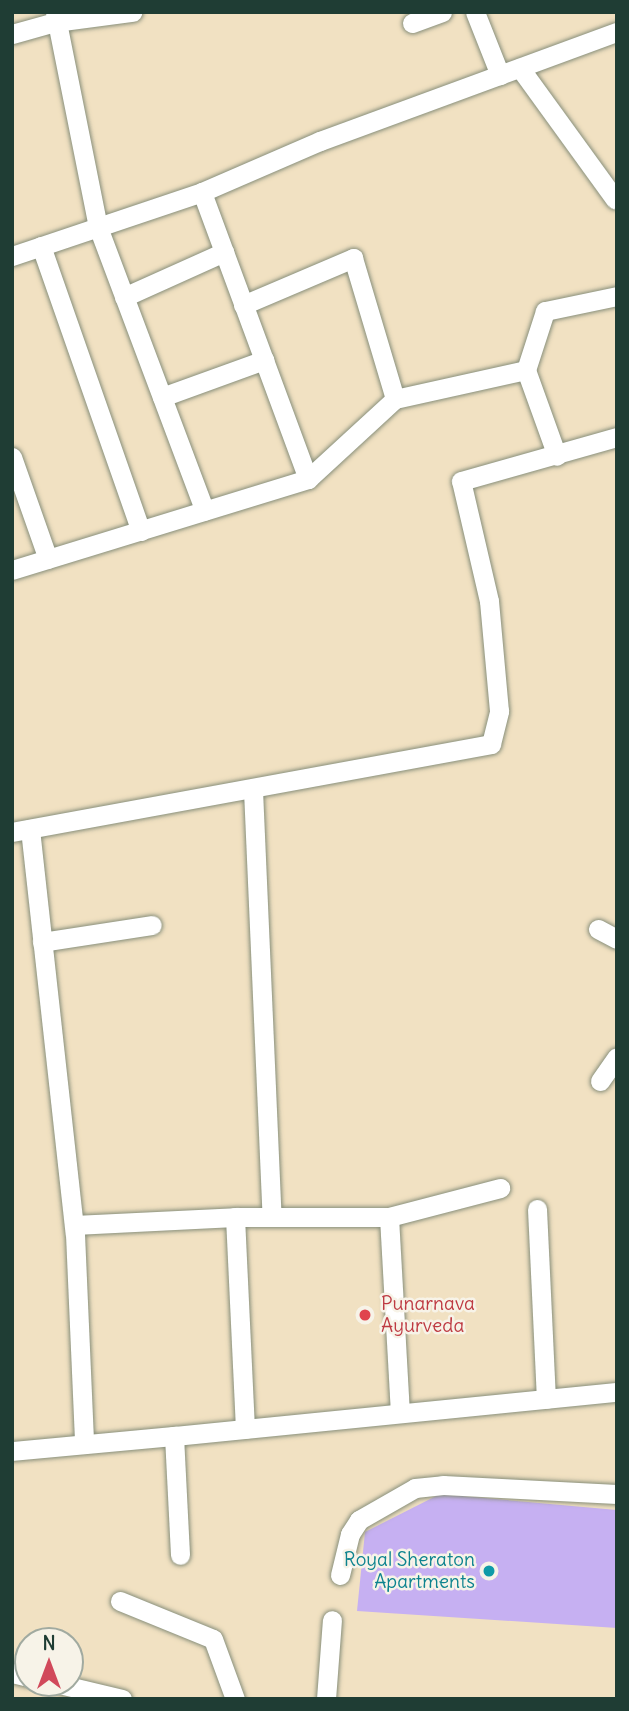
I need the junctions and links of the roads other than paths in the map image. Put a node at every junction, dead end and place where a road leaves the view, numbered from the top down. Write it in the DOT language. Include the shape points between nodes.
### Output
graph roads {
  1 [pos="132,12"];
  2 [pos="442,12"];
  3 [pos="475,12"];
  4 [pos="55,17"];
  5 [pos="412,23"];
  6 [pos="617,32"];
  7 [pos="12,34"];
  8 [pos="520,68"];
  9 [pos="500,75"];
  10 [pos="202,192"];
  11 [pos="615,200"];
  12 [pos="98,228"];
  13 [pos="41,246"];
  14 [pos="224,252"];
  15 [pos="12,256"];
  16 [pos="617,296"];
  17 [pos="124,297"];
  18 [pos="243,305"];
  19 [pos="264,360"];
  20 [pos="526,370"];
  21 [pos="162,397"];
  22 [pos="395,399"];
  23 [pos="617,437"];
  24 [pos="557,456"];
  25 [pos="12,457"];
  26 [pos="308,479"];
  27 [pos="205,511"];
  28 [pos="141,531"];
  29 [pos="48,559"];
  30 [pos="12,570"];
  31 [pos="253,790"];
  32 [pos="21,831"];
  33 [pos="152,925"];
  34 [pos="598,929"];
  35 [pos="617,939"];
  36 [pos="42,942"];
  37 [pos="617,1057"];
  38 [pos="600,1081"];
  39 [pos="500,1188"];
  40 [pos="537,1209"];
  41 [pos="234,1217"];
  42 [pos="272,1217"];
  43 [pos="389,1217"];
  44 [pos="74,1225"];
  45 [pos="617,1392"];
  46 [pos="546,1399"];
  47 [pos="400,1413"];
  48 [pos="246,1429"];
  49 [pos="173,1436"];
  50 [pos="84,1444"];
  51 [pos="12,1451"];
  52 [pos="617,1494"];
  53 [pos="180,1555"];
  54 [pos="340,1575"];
  55 [pos="120,1601"];
  56 [pos="332,1620"];
  57 [pos="84,1690"];
  58 [pos="122,1699"];
  59 [pos="234,1699"];
  60 [pos="326,1699"];
  1 -- 4 [label="street"];
  2 -- 5 [label="street"];
  3 -- 9 [label="street"];
  4 -- 7 [label="street"];
  4 -- 12 [label="street"];
  6 -- 8 [label="street"];
  8 -- 9 [label="street"];
  8 -- 11 [label="street"];
  9 -- 10 [label="street" via="320,141"];
  10 -- 12 [label="street"];
  10 -- 14 [label="street"];
  12 -- 13 [label="street"];
  12 -- 17 [label="street"];
  13 -- 15 [label="street"];
  13 -- 28 [label="street"];
  14 -- 17 [label="street"];
  14 -- 18 [label="street"];
  16 -- 20 [label="street" via="545,312"];
  17 -- 21 [label="street"];
  18 -- 19 [label="street"];
  18 -- 22 [label="street" via="353,258"];
  19 -- 21 [label="street"];
  19 -- 26 [label="street"];
  20 -- 22 [label="street"];
  20 -- 24 [label="street"];
  21 -- 27 [label="street"];
  22 -- 26 [label="street"];
  23 -- 24 [label="street"];
  24 -- 31 [label="street" via="461,481 489,601 499,711 491,744"];
  25 -- 29 [label="street"];
  26 -- 27 [label="street"];
  27 -- 28 [label="street"];
  28 -- 29 [label="street"];
  29 -- 30 [label="street"];
  31 -- 32 [label="street"];
  31 -- 42 [label="street"];
  32 -- 36 [label="street"];
  33 -- 36 [label="street"];
  34 -- 35 [label="street"];
  36 -- 44 [label="street"];
  37 -- 38 [label="street"];
  39 -- 43 [label="street"];
  40 -- 46 [label="street"];
  41 -- 42 [label="street"];
  41 -- 44 [label="street"];
  41 -- 48 [label="street"];
  42 -- 43 [label="street"];
  43 -- 47 [label="street"];
  44 -- 50 [label="street"];
  45 -- 46 [label="street"];
  46 -- 47 [label="street"];
  47 -- 48 [label="street"];
  48 -- 49 [label="street"];
  49 -- 50 [label="street"];
  49 -- 53 [label="street"];
  50 -- 51 [label="street"];
  52 -- 54 [label="street" via="443,1485 415,1488 359,1520 350,1534"];
  55 -- 59 [label="street" via="213,1639"];
  56 -- 60 [label="street"];
  57 -- 58 [label="street"];
}
